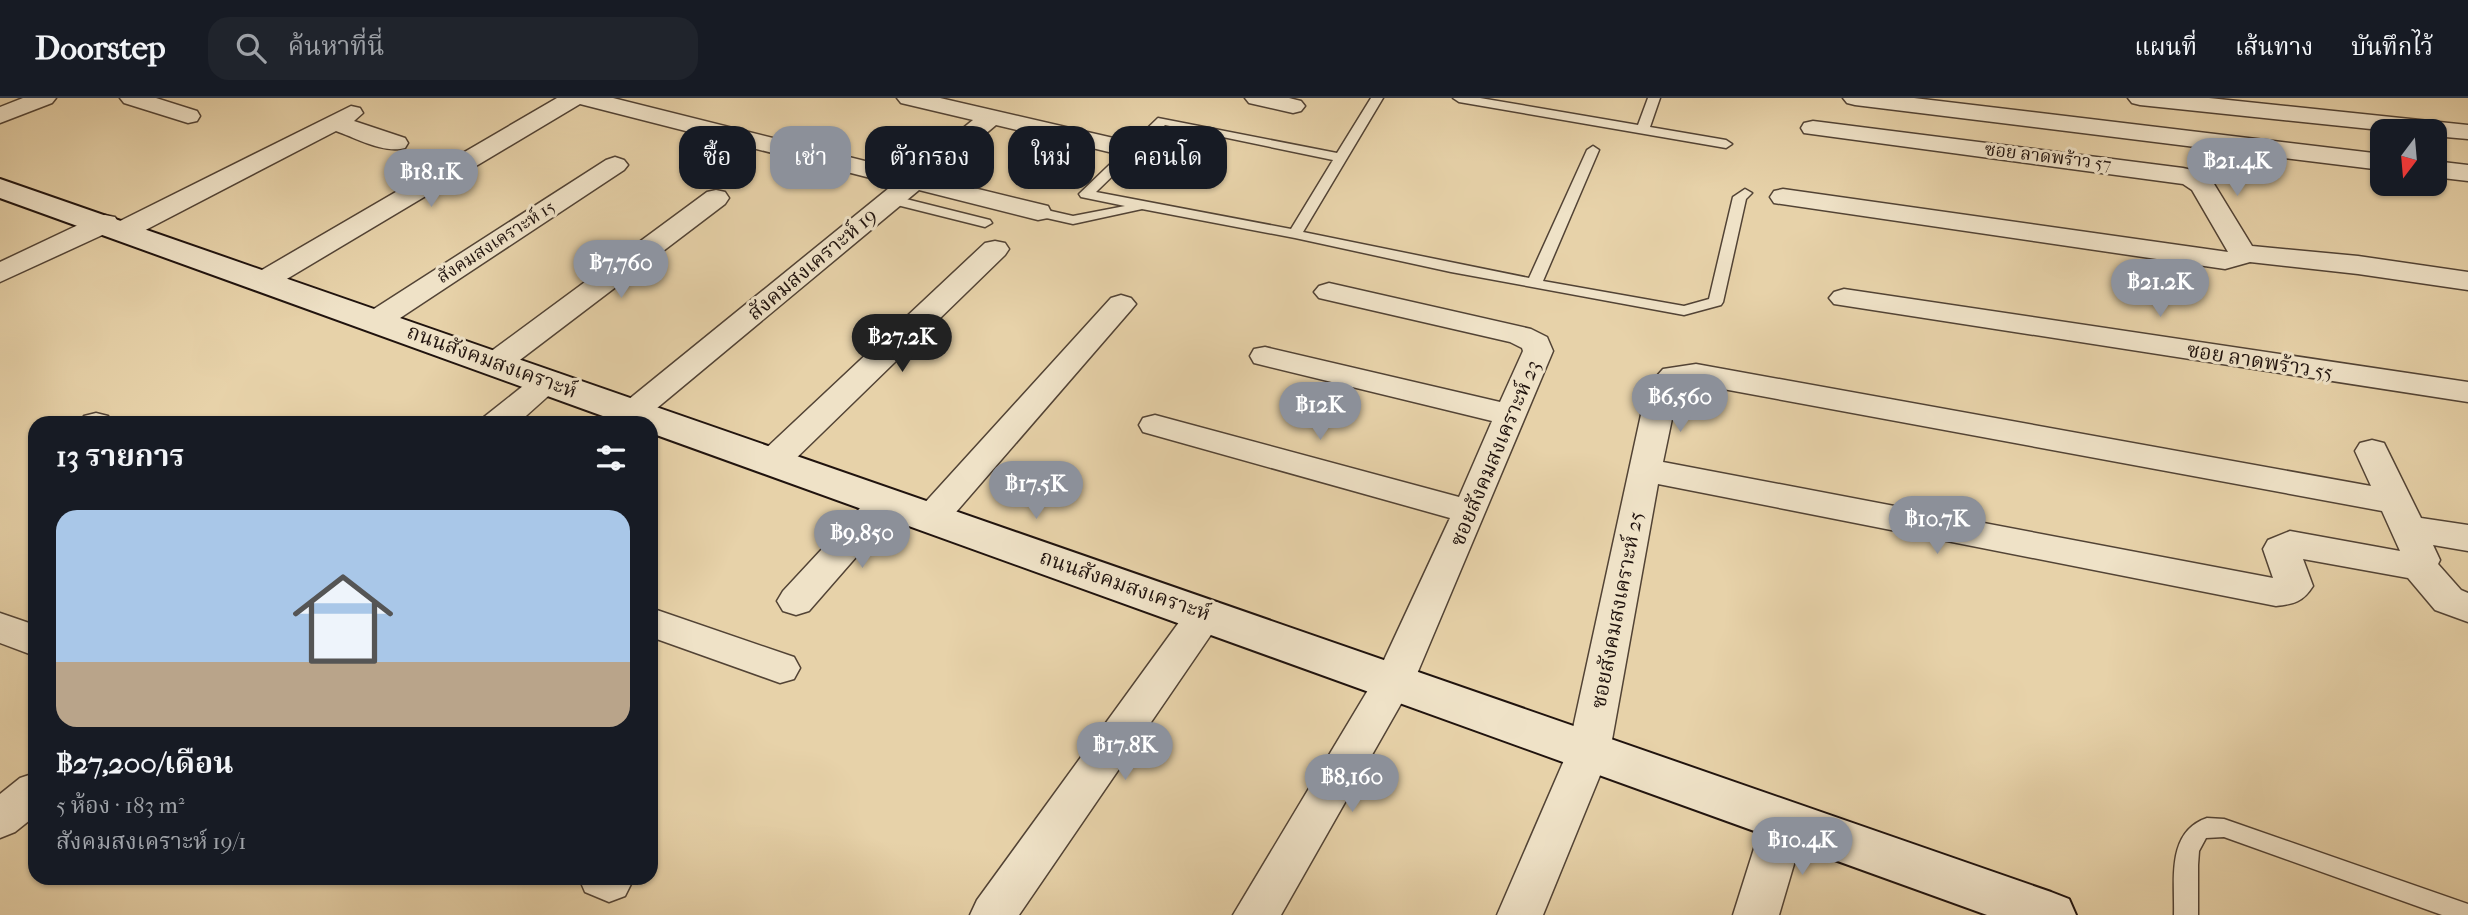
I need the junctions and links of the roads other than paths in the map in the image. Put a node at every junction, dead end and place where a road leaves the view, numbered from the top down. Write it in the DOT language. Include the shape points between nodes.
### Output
graph roads {
  1 [pos="44,98"];
  2 [pos="132,98"];
  3 [pos="574,98"];
  4 [pos="584,98"];
  5 [pos="909,98"];
  6 [pos="1377,98"];
  7 [pos="1459,98"];
  8 [pos="1654,98"];
  9 [pos="1855,98"];
  10 [pos="2140,98"];
  11 [pos="0,116"];
  12 [pos="188,116"];
  13 [pos="990,117"];
  14 [pos="979,126"];
  15 [pos="1813,128"];
  16 [pos="1643,129"];
  17 [pos="2468,132"];
  18 [pos="396,143"];
  19 [pos="1109,144"];
  20 [pos="1726,144"];
  21 [pos="1593,150"];
  22 [pos="1341,158"];
  23 [pos="2370,161"];
  24 [pos="615,165"];
  25 [pos="865,168"];
  26 [pos="2447,171"];
  27 [pos="2468,173"];
  28 [pos="0,188"];
  29 [pos="902,189"];
  30 [pos="952,189"];
  31 [pos="1745,193"];
  32 [pos="1783,197"];
  33 [pos="716,198"];
  34 [pos="890,199"];
  35 [pos="1141,205"];
  36 [pos="1038,212"];
  37 [pos="115,227"];
  38 [pos="1295,234"];
  39 [pos="990,236"];
  40 [pos="2243,253"];
  41 [pos="0,273"];
  42 [pos="264,280"];
  43 [pos="2468,281"];
  44 [pos="1534,284"];
  45 [pos="1329,292"];
  46 [pos="1844,298"];
  47 [pos="1121,304"];
  48 [pos="377,320"];
  49 [pos="1265,356"];
  50 [pos="497,362"];
  51 [pos="549,381"];
  52 [pos="2468,392"];
  53 [pos="634,411"];
  54 [pos="1511,415"];
  55 [pos="506,416"];
  56 [pos="648,416"];
  57 [pos="658,420"];
  58 [pos="1155,425"];
  59 [pos="2372,451"];
  60 [pos="773,461"];
  61 [pos="1644,470"];
  62 [pos="886,501"];
  63 [pos="1470,512"];
  64 [pos="2402,515"];
  65 [pos="932,517"];
  66 [pos="2468,538"];
  67 [pos="2418,565"];
  68 [pos="796,601"];
  69 [pos="2468,608"];
  70 [pos="1206,613"];
  71 [pos="0,626"];
  72 [pos="658,634"];
  73 [pos="28,638"];
  74 [pos="780,668"];
  75 [pos="1394,681"];
  76 [pos="1589,751"];
  77 [pos="28,797"];
  78 [pos="0,819"];
  79 [pos="1785,820"];
  80 [pos="2468,914"];
  81 [pos="993,915"];
  82 [pos="1256,915"];
  83 [pos="1520,915"];
  84 [pos="1756,915"];
  85 [pos="2051,915"];
  86 [pos="2186,915"];
  1 -- 11 [label="street"];
  2 -- 12 [label="street"];
  3 -- 42 [label="street"];
  4 -- 25 [label="street"];
  5 -- 13 [label="street"];
  6 -- 22 [label="lane"];
  7 -- 16 [label="lane"];
  8 -- 16 [label="lane"];
  9 -- 23 [label="street, ซอย ลาดพร้าว 57"];
  10 -- 17 [label="street"];
  13 -- 14 [label="street, สังคมสงเคราะห์ 19"];
  13 -- 19 [label="street"];
  15 -- 40 [label="street, ซอย ลาดพร้าว 57" via="2192,178 2202,185"];
  16 -- 20 [label="lane"];
  18 -- 37 [label="street" via="343,118"];
  21 -- 44 [label="lane"];
  22 -- 35 [label="lane" via="1162,121 1086,194"];
  22 -- 38 [label="lane"];
  24 -- 48 [label="street, สังคมสงเคราะห์ 15"];
  26 -- 27 [label="street"];
  28 -- 37 [label="main road, ถนนสังคมสงเคราะห์"];
  29 -- 34 [label="street, สังคมสงเคราะห์ 19"];
  30 -- 36 [label="street"];
  31 -- 44 [label="lane" via="1740,197 1716,302 1684,311"];
  32 -- 40 [label="street" via="2225,261"];
  33 -- 50 [label="street"];
  34 -- 39 [label="lane"];
  34 -- 53 [label="street, สังคมสงเคราะห์ 19"];
  35 -- 36 [label="lane" via="1073,220"];
  35 -- 38 [label="lane"];
  37 -- 41 [label="street"];
  37 -- 42 [label="main road, ถนนสังคมสงเคราะห์"];
  38 -- 44 [label="lane"];
  39 -- 60 [label="street"];
  40 -- 43 [label="street"];
  42 -- 48 [label="main road, ถนนสังคมสงเคราะห์"];
  45 -- 54 [label="street, ซอยสังคมสงเคราะห์ 23" via="1520,335 1536,343 1538,351"];
  46 -- 52 [label="street, ซอย ลาดพร้าว 55"];
  47 -- 65 [label="street"];
  48 -- 50 [label="main road, ถนนสังคมสงเคราะห์"];
  49 -- 54 [label="street"];
  50 -- 51 [label="main road, ถนนสังคมสงเคราะห์"];
  51 -- 53 [label="main road, ถนนสังคมสงเคราะห์"];
  51 -- 55 [label="street"];
  53 -- 56 [label="main road, ถนนสังคมสงเคราะห์"];
  54 -- 63 [label="street, ซอยสังคมสงเคราะห์ 23"];
  57 -- 60 [label="main road, ถนนสังคมสงเคราะห์"];
  58 -- 63 [label="street"];
  59 -- 64 [label="street"];
  60 -- 62 [label="main road, ถนนสังคมสงเคราะห์"];
  61 -- 64 [label="street, ซอยสังคมสงเคราะห์ 25" via="1663,387 1674,376 1696,374"];
  61 -- 67 [label="street" via="2276,592 2294,586 2281,549 2290,544"];
  61 -- 76 [label="street, ซอยสังคมสงเคราะห์ 25"];
  62 -- 65 [label="main road, ถนนสังคมสงเคราะห์"];
  62 -- 68 [label="street"];
  63 -- 75 [label="street, ซอยสังคมสงเคราะห์ 23"];
  64 -- 66 [label="street, ซอยสังคมสงเคราะห์ 25"];
  64 -- 67 [label="street" via="2421,555"];
  65 -- 70 [label="main road, ถนนสังคมสงเคราะห์"];
  67 -- 69 [label="street" via="2448,600"];
  70 -- 75 [label="main road, ถนนสังคมสงเคราะห์"];
  70 -- 81 [label="street"];
  71 -- 73 [label="street"];
  72 -- 74 [label="street"];
  75 -- 76 [label="main road, ถนนสังคมสงเคราะห์"];
  75 -- 82 [label="street, ซอยสังคมสงเคราะห์ 23"];
  76 -- 79 [label="main road, ถนนสังคมสงเคราะห์"];
  76 -- 83 [label="street, ซอยสังคมสงเคราะห์ 25"];
  77 -- 78 [label="street"];
  79 -- 84 [label="street"];
  79 -- 85 [label="main road, ถนนสังคมสงเคราะห์"];
  80 -- 86 [label="lane" via="2224,828 2205,827 2194,833 2188,846"];
}
